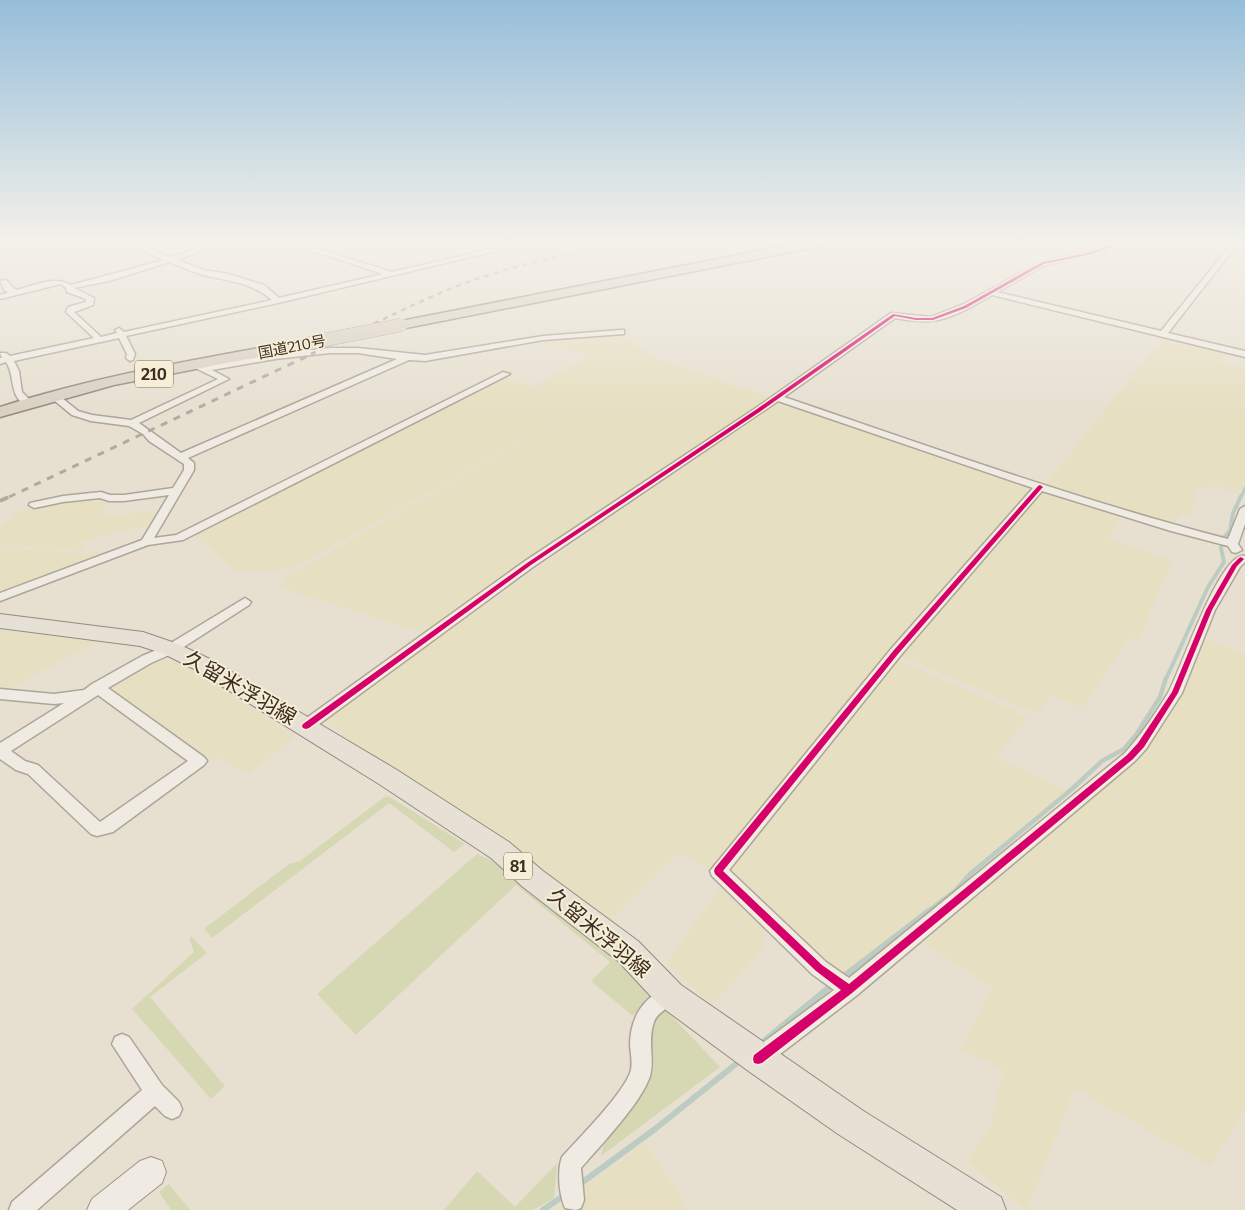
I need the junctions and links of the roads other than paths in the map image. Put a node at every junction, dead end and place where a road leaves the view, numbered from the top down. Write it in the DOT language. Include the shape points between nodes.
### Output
graph roads {
  1 [pos="89,298"];
  2 [pos="275,298"];
  3 [pos="289,298"];
  4 [pos="536,298"];
  5 [pos="981,298"];
  6 [pos="1015,298"];
  7 [pos="1191,298"];
  8 [pos="278,301"];
  9 [pos="621,332"];
  10 [pos="1163,334"];
  11 [pos="123,335"];
  12 [pos="97,337"];
  13 [pos="0,353"];
  14 [pos="1245,354"];
  15 [pos="130,358"];
  16 [pos="406,358"];
  17 [pos="10,359"];
  18 [pos="0,361"];
  19 [pos="200,367"];
  20 [pos="506,374"];
  21 [pos="53,395"];
  22 [pos="775,397"];
  23 [pos="28,402"];
  24 [pos="0,412"];
  25 [pos="132,423"];
  26 [pos="181,457"];
  27 [pos="1040,487"];
  28 [pos="176,491"];
  29 [pos="34,505"];
  30 [pos="1245,509"];
  31 [pos="146,542"];
  32 [pos="1229,543"];
  33 [pos="1243,560"];
  34 [pos="0,597"];
  35 [pos="245,602"];
  36 [pos="0,621"];
  37 [pos="171,649"];
  38 [pos="92,691"];
  39 [pos="0,694"];
  40 [pos="306,726"];
  41 [pos="0,751"];
  42 [pos="848,990"];
  43 [pos="670,995"];
  44 [pos="122,1044"];
  45 [pos="758,1059"];
  46 [pos="155,1092"];
  47 [pos="172,1108"];
  48 [pos="151,1172"];
  49 [pos="573,1200"];
  50 [pos="25,1208"];
  51 [pos="103,1210"];
  52 [pos="988,1210"];
  1 -- 12 [label="street" via="90,304 70,312"];
  2 -- 8 [label="street"];
  3 -- 8 [label="street"];
  4 -- 19 [label="highway, 国道210号 / 210, bridge"];
  5 -- 22 [label="street" via="932,319 894,315"];
  6 -- 10 [label="street"];
  7 -- 10 [label="street"];
  8 -- 11 [label="street"];
  9 -- 16 [label="street" via="543,338 425,358"];
  10 -- 14 [label="street"];
  11 -- 12 [label="street" via="120,330"];
  11 -- 15 [label="street"];
  12 -- 17 [label="street"];
  13 -- 17 [label="street"];
  16 -- 19 [label="street" via="364,351 332,351"];
  16 -- 26 [label="street"];
  17 -- 18 [label="street"];
  17 -- 23 [label="street" via="15,368 18,393"];
  19 -- 21 [label="highway, 国道210号 / 210"];
  19 -- 25 [label="street" via="225,379"];
  20 -- 31 [label="street" via="179,538"];
  21 -- 23 [label="highway, 国道210号 / 210"];
  21 -- 25 [label="street" via="76,413 90,418"];
  22 -- 27 [label="street"];
  22 -- 40 [label="street" via="529,564"];
  23 -- 24 [label="highway, 国道210号 / 210"];
  25 -- 26 [label="street"];
  26 -- 28 [label="street" via="189,462 189,470"];
  27 -- 32 [label="street"];
  27 -- 42 [label="street" via="896,652 718,871 819,968"];
  28 -- 29 [label="street" via="124,498 101,495"];
  28 -- 31 [label="street"];
  30 -- 32 [label="street"];
  31 -- 34 [label="street"];
  32 -- 33 [label="street"];
  33 -- 42 [label="street" via="1235,565 1209,610 1175,693 1130,757"];
  35 -- 37 [label="street"];
  36 -- 37 [label="main road, 久留米浮羽線 / 81" via="143,639"];
  37 -- 38 [label="street" via="159,652"];
  37 -- 40 [label="main road, 久留米浮羽線 / 81"];
  38 -- 39 [label="street" via="54,698"];
  38 -- 41 [label="street"];
  38 -- 41 [label="street" via="199,761 107,827 97,829 33,769 21,766"];
  40 -- 43 [label="main road, 久留米浮羽線 / 81" via="500,850 628,952"];
  42 -- 45 [label="street"];
  43 -- 45 [label="main road, 久留米浮羽線 / 81"];
  43 -- 49 [label="street" via="646,1014 640,1037 641,1074 625,1100 570,1164"];
  44 -- 46 [label="street"];
  45 -- 52 [label="main road, 久留米浮羽線 / 81"];
  46 -- 47 [label="street"];
  46 -- 50 [label="street"];
  48 -- 51 [label="street"];
}
